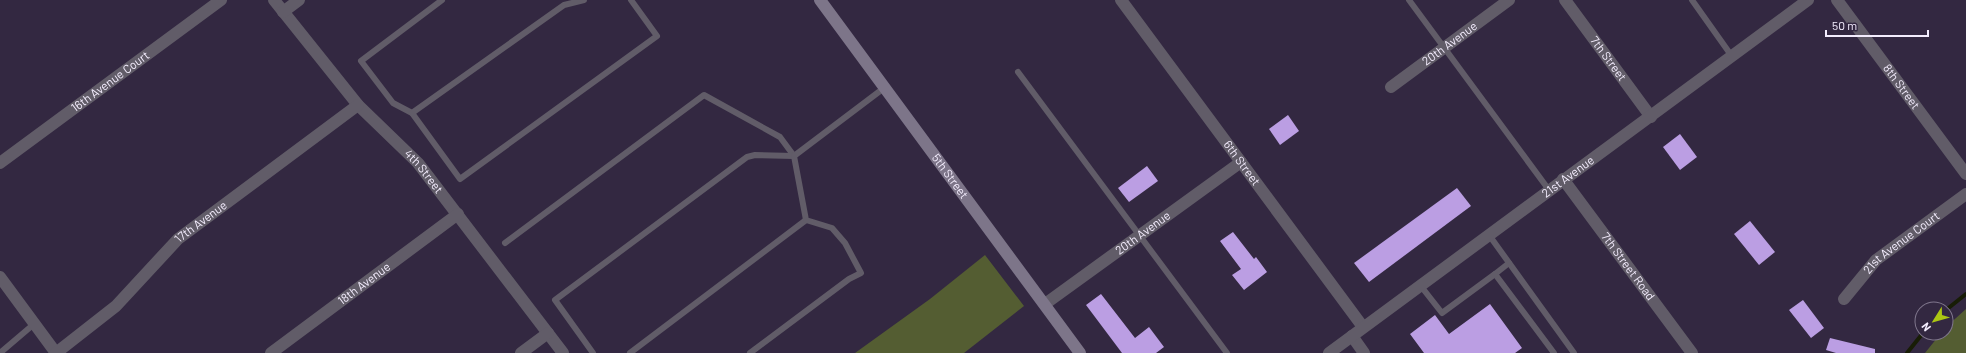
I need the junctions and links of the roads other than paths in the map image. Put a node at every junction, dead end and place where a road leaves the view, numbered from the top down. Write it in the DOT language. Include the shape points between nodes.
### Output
graph roads {
  1 [pos="221,0"];
  2 [pos="274,0"];
  3 [pos="299,0"];
  4 [pos="442,0"];
  5 [pos="584,0"];
  6 [pos="631,0"];
  7 [pos="820,0"];
  8 [pos="1121,0"];
  9 [pos="1409,0"];
  10 [pos="1509,0"];
  11 [pos="1566,0"];
  12 [pos="1692,0"];
  13 [pos="1808,0"];
  14 [pos="1838,0"];
  15 [pos="562,3"];
  16 [pos="283,12"];
  17 [pos="1444,47"];
  18 [pos="1731,55"];
  19 [pos="1018,72"];
  20 [pos="1391,87"];
  21 [pos="884,88"];
  22 [pos="358,105"];
  23 [pos="412,113"];
  24 [pos="1651,117"];
  25 [pos="794,156"];
  26 [pos="1241,162"];
  27 [pos="0,163"];
  28 [pos="1966,174"];
  29 [pos="1563,179"];
  30 [pos="1549,190"];
  31 [pos="1966,194"];
  32 [pos="458,214"];
  33 [pos="806,220"];
  34 [pos="1139,234"];
  35 [pos="1489,235"];
  36 [pos="505,243"];
  37 [pos="1509,263"];
  38 [pos="1495,274"];
  39 [pos="0,277"];
  40 [pos="1420,285"];
  41 [pos="1844,299"];
  42 [pos="1045,304"];
  43 [pos="34,324"];
  44 [pos="1363,327"];
  45 [pos="548,333"];
  46 [pos="1352,336"];
  47 [pos="0,353"];
  48 [pos="56,353"];
  49 [pos="271,353"];
  50 [pos="521,353"];
  51 [pos="563,353"];
  52 [pos="593,353"];
  53 [pos="630,353"];
  54 [pos="750,353"];
  55 [pos="1080,353"];
  56 [pos="1227,353"];
  57 [pos="1329,353"];
  58 [pos="1364,353"];
  59 [pos="1554,353"];
  60 [pos="1574,353"];
  61 [pos="1692,353"];
  1 -- 27 [label="street, 16th Avenue Court"];
  2 -- 16 [label="street, 4th Street"];
  3 -- 16 [label="street"];
  4 -- 23 [label="lane" via="361,61 393,103"];
  5 -- 15 [label="lane"];
  6 -- 23 [label="lane" via="657,36 460,179"];
  7 -- 21 [label="main road, 5th Street"];
  8 -- 26 [label="street, 6th Street"];
  9 -- 17 [label="lane"];
  10 -- 17 [label="street, 20th Avenue"];
  11 -- 24 [label="street, 7th Street"];
  12 -- 18 [label="lane"];
  13 -- 18 [label="street, 21st Avenue"];
  14 -- 28 [label="street, 8th Street"];
  15 -- 23 [label="lane"];
  16 -- 22 [label="street, 4th Street"];
  17 -- 20 [label="street, 20th Avenue"];
  17 -- 30 [label="lane"];
  18 -- 24 [label="street, 21st Avenue"];
  19 -- 34 [label="lane"];
  21 -- 25 [label="lane"];
  21 -- 42 [label="main road, 5th Street"];
  22 -- 32 [label="street, 4th Street" via="418,163"];
  22 -- 48 [label="street, 17th Avenue" via="178,239 116,306"];
  24 -- 29 [label="street, 21st Avenue"];
  25 -- 33 [label="lane"];
  25 -- 36 [label="lane" via="780,137 704,95"];
  25 -- 52 [label="lane" via="747,156 556,300"];
  26 -- 34 [label="street, 20th Avenue"];
  26 -- 44 [label="street, 6th Street"];
  29 -- 30 [label="street, 21st Avenue"];
  29 -- 61 [label="street, 7th Street Road"];
  30 -- 35 [label="street, 21st Avenue"];
  31 -- 41 [label="street, 21st Avenue Court" via="1876,260"];
  32 -- 45 [label="street, 4th Street"];
  32 -- 49 [label="street, 18th Avenue"];
  33 -- 53 [label="lane"];
  33 -- 54 [label="lane" via="832,228 845,244 861,273 849,279"];
  34 -- 42 [label="street, 20th Avenue"];
  34 -- 56 [label="lane"];
  35 -- 37 [label="lane"];
  35 -- 40 [label="street, 21st Avenue"];
  37 -- 38 [label="lane"];
  37 -- 60 [label="lane"];
  38 -- 40 [label="lane" via="1442,313"];
  38 -- 59 [label="lane"];
  39 -- 43 [label="street"];
  40 -- 44 [label="street, 21st Avenue"];
  42 -- 55 [label="main road, 5th Street"];
  43 -- 47 [label="lane"];
  43 -- 48 [label="street"];
  44 -- 46 [label="street, 21st Avenue"];
  45 -- 50 [label="street"];
  45 -- 51 [label="street, 4th Street"];
  46 -- 57 [label="street, 21st Avenue"];
  46 -- 58 [label="street"];
}
